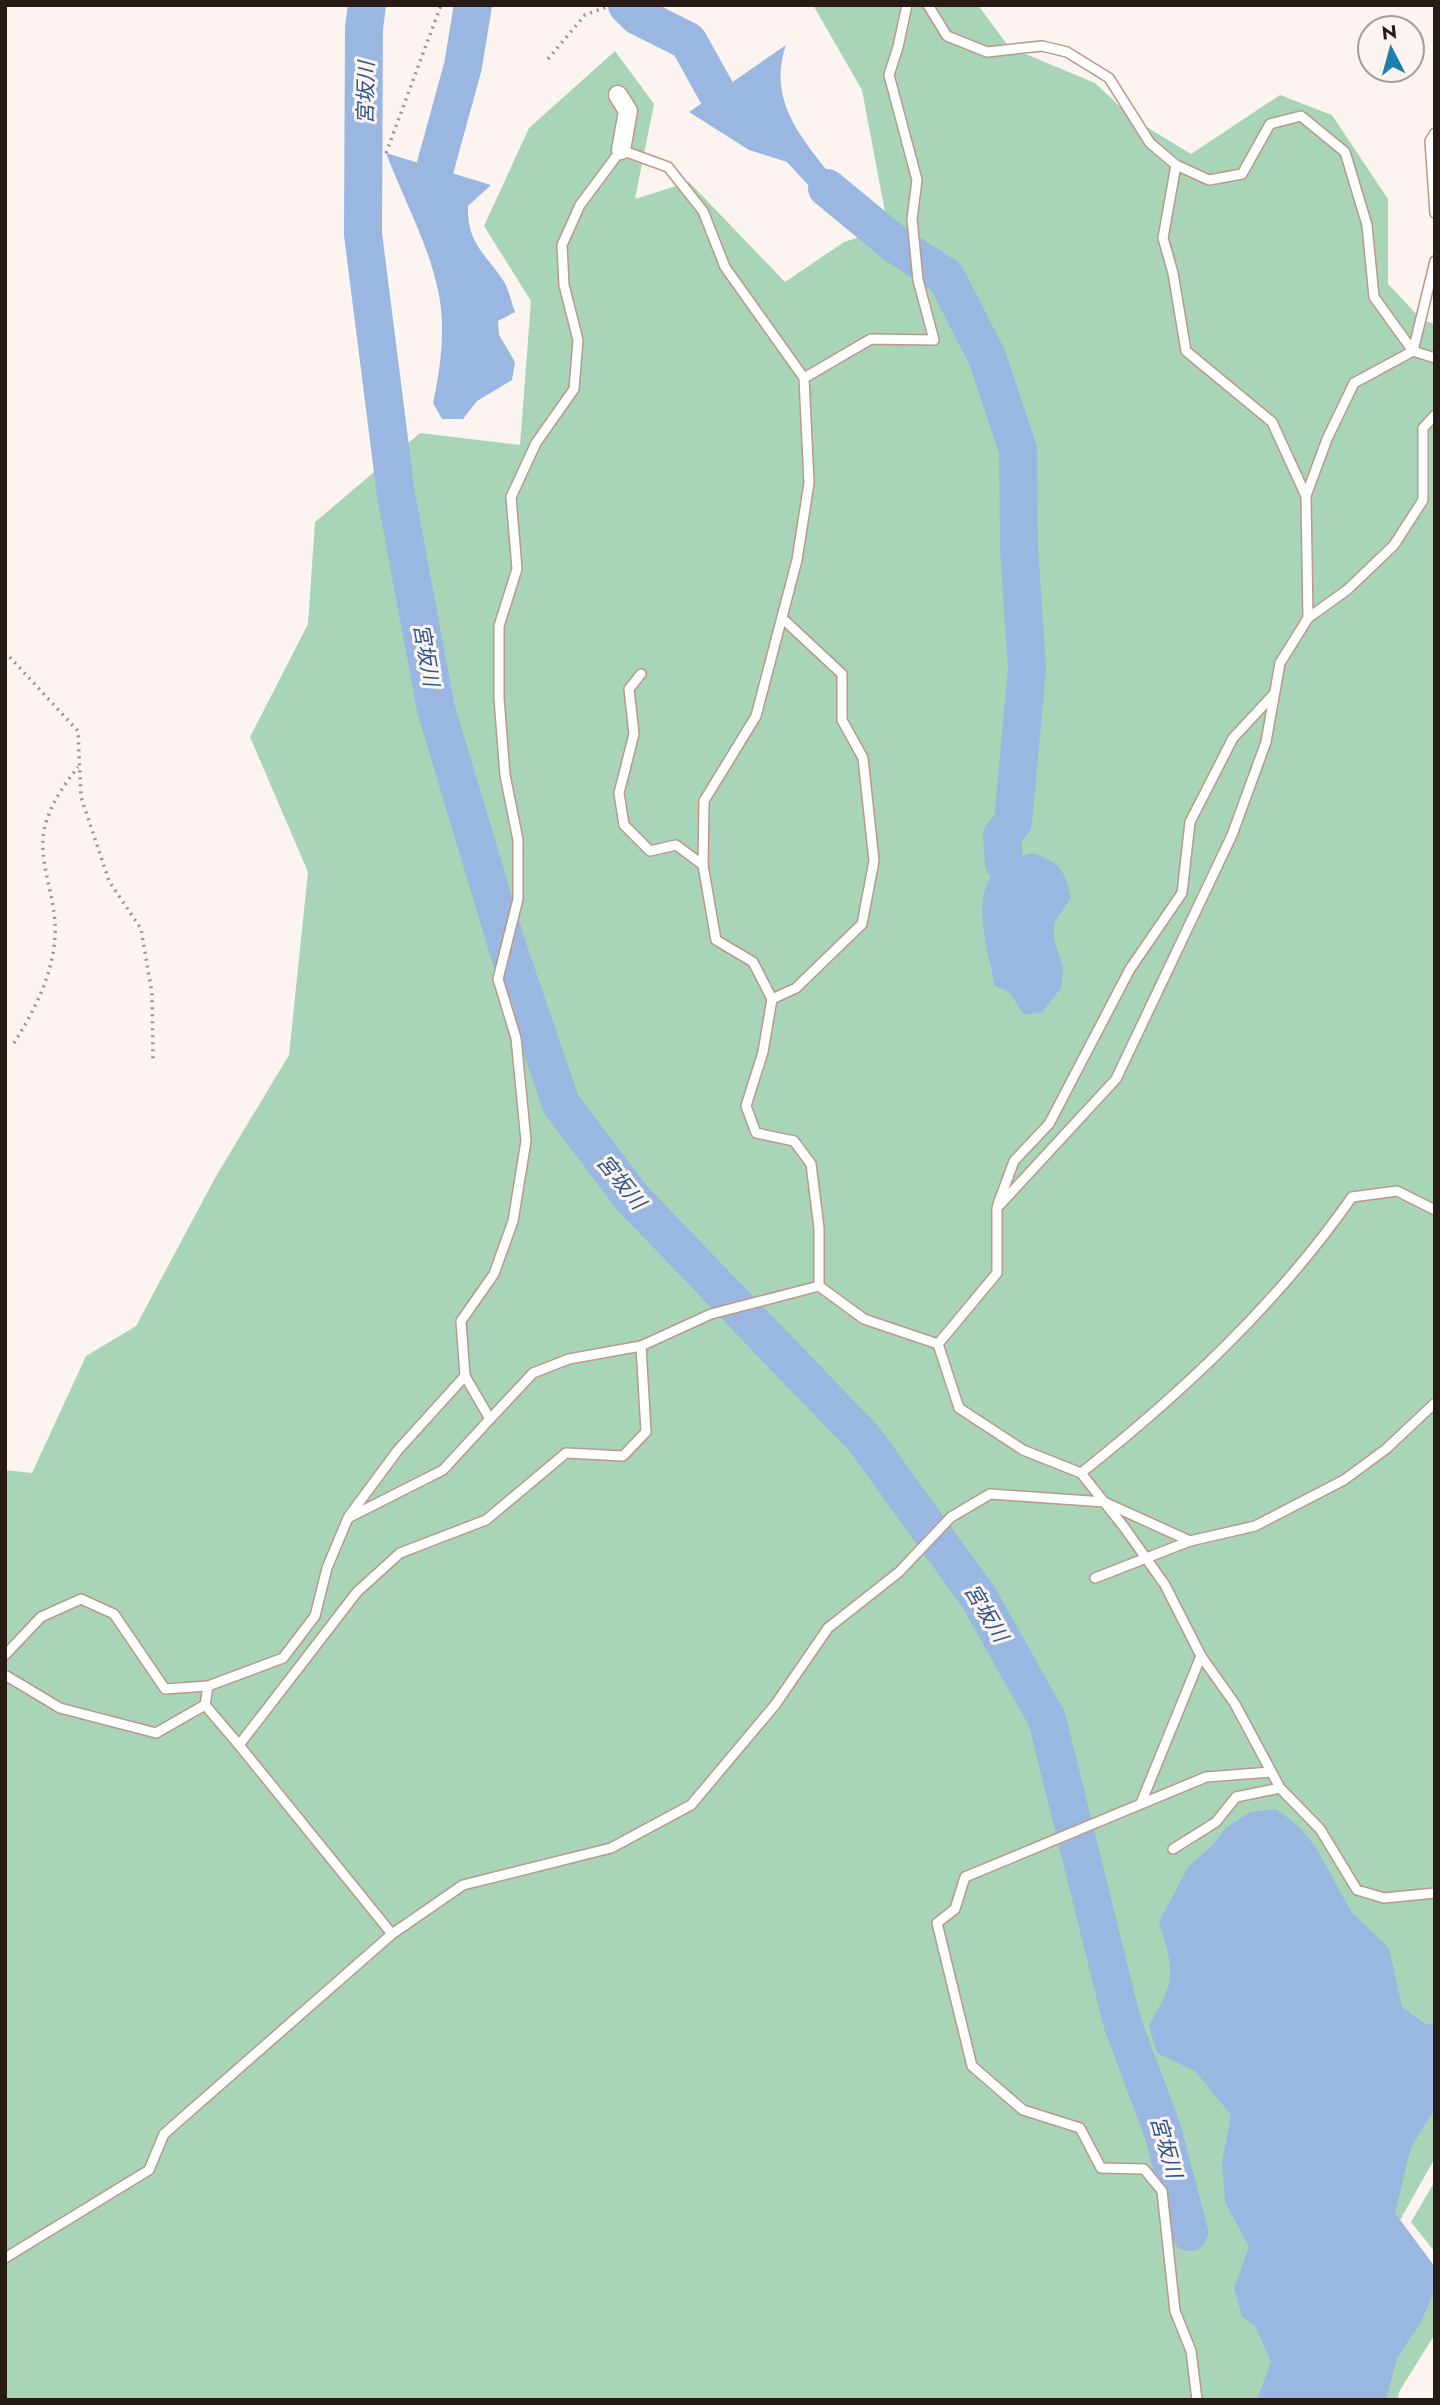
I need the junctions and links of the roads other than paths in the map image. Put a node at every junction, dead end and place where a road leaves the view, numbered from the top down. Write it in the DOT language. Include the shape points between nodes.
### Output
graph roads {
  1 [pos="907,5"];
  2 [pos="928,5"];
  3 [pos="618,95"];
  4 [pos="1435,133"];
  5 [pos="621,149"];
  6 [pos="1175,165"];
  7 [pos="1435,213"];
  8 [pos="1435,261"];
  9 [pos="1413,351"];
  10 [pos="1435,358"];
  11 [pos="804,378"];
  12 [pos="1435,415"];
  13 [pos="1306,496"];
  14 [pos="782,618"];
  15 [pos="1308,618"];
  16 [pos="641,674"];
  17 [pos="1274,694"];
  18 [pos="704,865"];
  19 [pos="772,999"];
  20 [pos="997,1208"];
  21 [pos="1435,1210"];
  22 [pos="819,1286"];
  23 [pos="938,1344"];
  24 [pos="641,1346"];
  25 [pos="465,1376"];
  26 [pos="1435,1403"];
  27 [pos="490,1419"];
  28 [pos="1081,1473"];
  29 [pos="1104,1502"];
  30 [pos="348,1518"];
  31 [pos="1190,1541"];
  32 [pos="1147,1560"];
  33 [pos="1095,1578"];
  34 [pos="5,1655"];
  35 [pos="1201,1656"];
  36 [pos="5,1675"];
  37 [pos="208,1686"];
  38 [pos="205,1705"];
  39 [pos="239,1745"];
  40 [pos="1271,1772"];
  41 [pos="1280,1788"];
  42 [pos="1141,1802"];
  43 [pos="1172,1849"];
  44 [pos="1435,1893"];
  45 [pos="392,1934"];
  46 [pos="5,2258"];
  47 [pos="1197,2400"];
  1 -- 11 [label="lane" via="889,75 917,180 913,231 918,280 934,340 871,339"];
  2 -- 6 [label="lane" via="947,36 986,52 1042,46 1067,52 1109,78 1150,142"];
  3 -- 5 [label="street" via="628,111"];
  4 -- 7 [label="lane" via="1430,141"];
  5 -- 11 [label="lane" via="668,167 675,175 703,211 725,267"];
  5 -- 25 [label="lane" via="580,205 562,245 564,285 578,340 575,389 536,443 511,497 517,569 499,626 499,698 505,775 518,840 519,899 498,979 516,1038 526,1141 509,1232 494,1274 461,1321"];
  6 -- 9 [label="lane" via="1209,180 1242,174 1270,124 1301,116 1345,152 1367,225 1374,297"];
  6 -- 13 [label="lane" via="1163,238 1186,351 1272,422"];
  8 -- 9 [label="lane"];
  9 -- 10 [label="lane"];
  9 -- 13 [label="lane" via="1354,383"];
  11 -- 14 [label="lane" via="809,483"];
  12 -- 15 [label="lane" via="1423,428 1423,500 1394,545 1347,590"];
  13 -- 15 [label="lane"];
  14 -- 18 [label="lane" via="756,716 704,801"];
  14 -- 19 [label="lane" via="842,674 842,720 863,758 874,861 862,924 796,988"];
  15 -- 17 [label="lane" via="1280,663"];
  16 -- 18 [label="lane" via="629,689 634,734 619,793 624,825 650,851 677,845"];
  17 -- 20 [label="lane" via="1266,742 1232,835 1116,1079"];
  17 -- 20 [label="lane" via="1233,738 1190,822 1182,893 1130,969 1049,1124 1014,1161"];
  18 -- 19 [label="lane" via="716,940 753,962"];
  19 -- 22 [label="lane" via="763,1052 746,1106 756,1133 794,1141 811,1164 819,1228"];
  20 -- 23 [label="lane" via="997,1273"];
  21 -- 28 [label="lane" via="1397,1191 1352,1197 1312,1254 1256,1318"];
  22 -- 23 [label="lane" via="864,1319"];
  22 -- 24 [label="lane" via="712,1314"];
  23 -- 28 [label="lane" via="959,1408 1023,1450"];
  24 -- 27 [label="lane" via="569,1359 533,1373"];
  24 -- 39 [label="lane" via="646,1432 623,1456 566,1453 486,1520 400,1553 357,1592"];
  25 -- 27 [label="lane"];
  25 -- 30 [label="lane" via="398,1450"];
  26 -- 31 [label="lane" via="1344,1480 1255,1527"];
  27 -- 30 [label="lane" via="443,1470"];
  28 -- 29 [label="lane"];
  29 -- 31 [label="lane"];
  29 -- 32 [label="lane"];
  29 -- 45 [label="lane" via="990,1494 951,1517 899,1572 828,1628 775,1705 691,1805 611,1848 463,1885"];
  30 -- 37 [label="lane" via="327,1568 315,1616 283,1658"];
  31 -- 32 [label="lane"];
  32 -- 33 [label="lane"];
  32 -- 35 [label="lane"];
  34 -- 37 [label="lane" via="41,1617 81,1599 114,1614 164,1689"];
  35 -- 40 [label="lane" via="1235,1704"];
  35 -- 42 [label="lane"];
  36 -- 38 [label="lane" via="60,1708 156,1733"];
  37 -- 38 [label="lane"];
  38 -- 39 [label="lane"];
  39 -- 45 [label="lane"];
  40 -- 41 [label="lane"];
  40 -- 42 [label="lane" via="1206,1777"];
  41 -- 43 [label="lane" via="1236,1797 1216,1822"];
  41 -- 44 [label="lane" via="1320,1829 1357,1890 1384,1898"];
  42 -- 47 [label="lane" via="965,1877 955,1909 937,1923 972,2066 1023,2110 1080,2128 1101,2168 1144,2169 1162,2191 1175,2311 1191,2351"];
  45 -- 46 [label="lane" via="164,2134 149,2170"];
}
